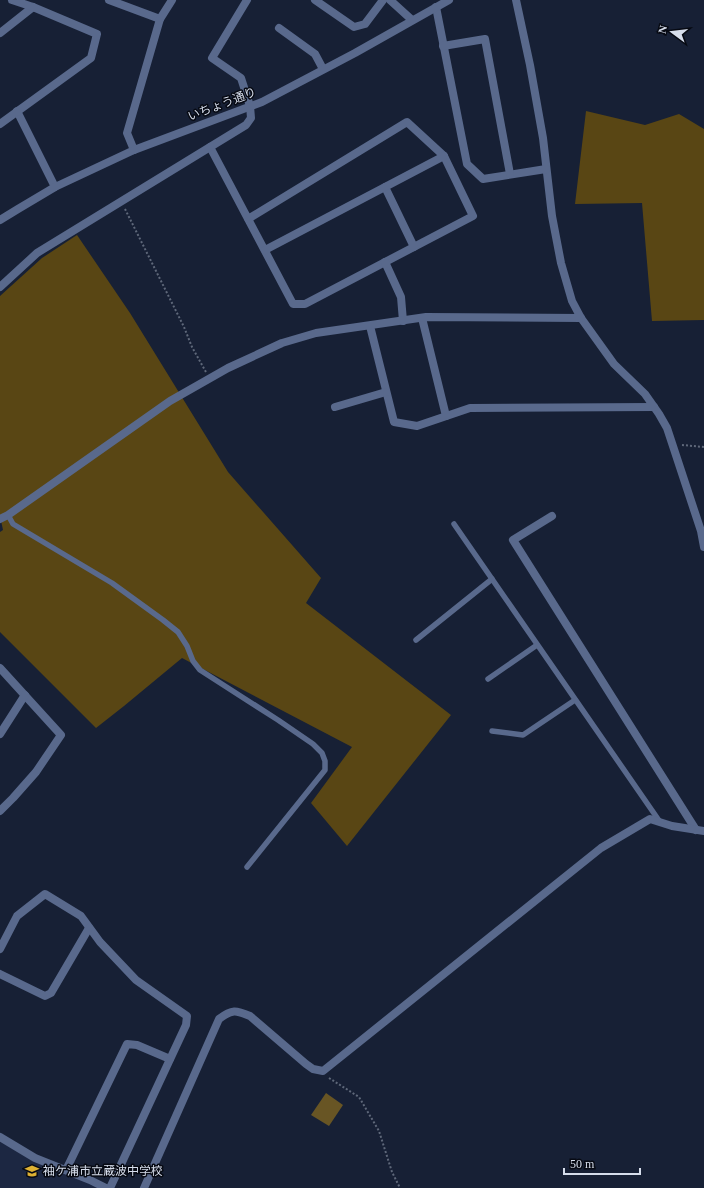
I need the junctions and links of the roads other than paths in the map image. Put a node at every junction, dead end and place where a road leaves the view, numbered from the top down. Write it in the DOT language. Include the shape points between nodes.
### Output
graph roads {
  1 [pos="12,0"];
  2 [pos="109,0"];
  3 [pos="172,0"];
  4 [pos="247,0"];
  5 [pos="315,0"];
  6 [pos="383,0"];
  7 [pos="390,0"];
  8 [pos="449,0"];
  9 [pos="516,0"];
  10 [pos="23,2"];
  11 [pos="436,7"];
  12 [pos="33,8"];
  13 [pos="160,19"];
  14 [pos="412,20"];
  15 [pos="279,28"];
  16 [pos="0,33"];
  17 [pos="443,46"];
  18 [pos="323,69"];
  19 [pos="250,106"];
  20 [pos="18,111"];
  21 [pos="0,124"];
  22 [pos="210,147"];
  23 [pos="134,150"];
  24 [pos="444,156"];
  25 [pos="546,169"];
  26 [pos="510,174"];
  27 [pos="55,187"];
  28 [pos="385,187"];
  29 [pos="248,219"];
  30 [pos="0,220"];
  31 [pos="414,247"];
  32 [pos="264,250"];
  33 [pos="385,262"];
  34 [pos="0,287"];
  35 [pos="422,318"];
  36 [pos="580,318"];
  37 [pos="403,321"];
  38 [pos="370,326"];
  39 [pos="386,392"];
  40 [pos="336,407"];
  41 [pos="654,407"];
  42 [pos="446,416"];
  43 [pos="8,515"];
  44 [pos="552,516"];
  45 [pos="0,519"];
  46 [pos="454,524"];
  47 [pos="704,547"];
  48 [pos="492,579"];
  49 [pos="416,640"];
  50 [pos="537,645"];
  51 [pos="0,668"];
  52 [pos="488,680"];
  53 [pos="24,696"];
  54 [pos="575,700"];
  55 [pos="492,730"];
  56 [pos="0,734"];
  57 [pos="0,811"];
  58 [pos="660,822"];
  59 [pos="700,830"];
  60 [pos="247,867"];
  61 [pos="89,928"];
  62 [pos="0,949"];
  63 [pos="0,974"];
  64 [pos="170,1059"];
  65 [pos="0,1137"];
  66 [pos="66,1170"];
  67 [pos="106,1188"];
  68 [pos="110,1188"];
  69 [pos="144,1188"];
  1 -- 10 [label="street"];
  2 -- 13 [label="street"];
  3 -- 13 [label="street"];
  4 -- 19 [label="street" via="212,58 241,78"];
  5 -- 6 [label="street" via="354,26 365,24"];
  7 -- 14 [label="street"];
  8 -- 11 [label="street, いちょう通り"];
  9 -- 25 [label="street" via="543,138"];
  10 -- 12 [label="street"];
  11 -- 14 [label="street, いちょう通り"];
  11 -- 17 [label="street"];
  12 -- 16 [label="street"];
  12 -- 20 [label="street" via="97,34 91,58"];
  13 -- 23 [label="street" via="127,133"];
  14 -- 18 [label="street, いちょう通り"];
  15 -- 18 [label="street" via="315,54"];
  17 -- 26 [label="street" via="467,164 483,179"];
  17 -- 26 [label="street" via="486,39"];
  18 -- 19 [label="street, いちょう通り"];
  19 -- 22 [label="street" via="251,118 246,125"];
  19 -- 23 [label="street, いちょう通り"];
  20 -- 21 [label="street"];
  20 -- 27 [label="street"];
  22 -- 29 [label="street"];
  22 -- 34 [label="street" via="37,253"];
  23 -- 27 [label="street, いちょう通り"];
  24 -- 28 [label="street"];
  24 -- 29 [label="street" via="407,122"];
  24 -- 31 [label="street" via="472,216"];
  25 -- 26 [label="street"];
  25 -- 36 [label="street" via="561,263 572,301"];
  27 -- 30 [label="street, いちょう通り"];
  28 -- 31 [label="street"];
  28 -- 32 [label="street"];
  29 -- 32 [label="street"];
  31 -- 33 [label="street"];
  32 -- 33 [label="street" via="293,304 305,304"];
  33 -- 37 [label="street" via="401,298"];
  35 -- 36 [label="street"];
  35 -- 37 [label="street"];
  35 -- 42 [label="street"];
  36 -- 41 [label="street" via="614,364 645,394"];
  37 -- 38 [label="street"];
  38 -- 39 [label="street"];
  38 -- 43 [label="street" via="316,333 282,343 228,368 170,401"];
  39 -- 40 [label="street"];
  39 -- 42 [label="street" via="394,422 417,426"];
  41 -- 42 [label="street" via="470,408"];
  41 -- 47 [label="street" via="667,428"];
  43 -- 45 [label="street"];
  43 -- 60 [label="lane" via="13,524 112,583 163,620 178,632 200,670 278,720 322,753 325,770"];
  44 -- 59 [label="street" via="513,540"];
  46 -- 48 [label="lane"];
  48 -- 49 [label="lane"];
  48 -- 50 [label="lane"];
  50 -- 52 [label="lane"];
  50 -- 54 [label="lane"];
  51 -- 53 [label="street"];
  53 -- 56 [label="street"];
  53 -- 57 [label="street" via="61,734 36,772"];
  54 -- 55 [label="lane" via="523,735"];
  54 -- 58 [label="lane"];
  58 -- 59 [label="street"];
  58 -- 69 [label="street" via="650,819 600,848 323,1071 306,1064 250,1016 239,1011 227,1013 219,1019"];
  61 -- 62 [label="street" via="81,916 45,894 16,916"];
  61 -- 63 [label="street" via="51,992 45,996"];
  61 -- 64 [label="street" via="136,980 187,1016 186,1025"];
  64 -- 66 [label="street" via="137,1045 127,1044"];
  64 -- 68 [label="street"];
  65 -- 66 [label="street" via="35,1158"];
  66 -- 67 [label="street"];
}
